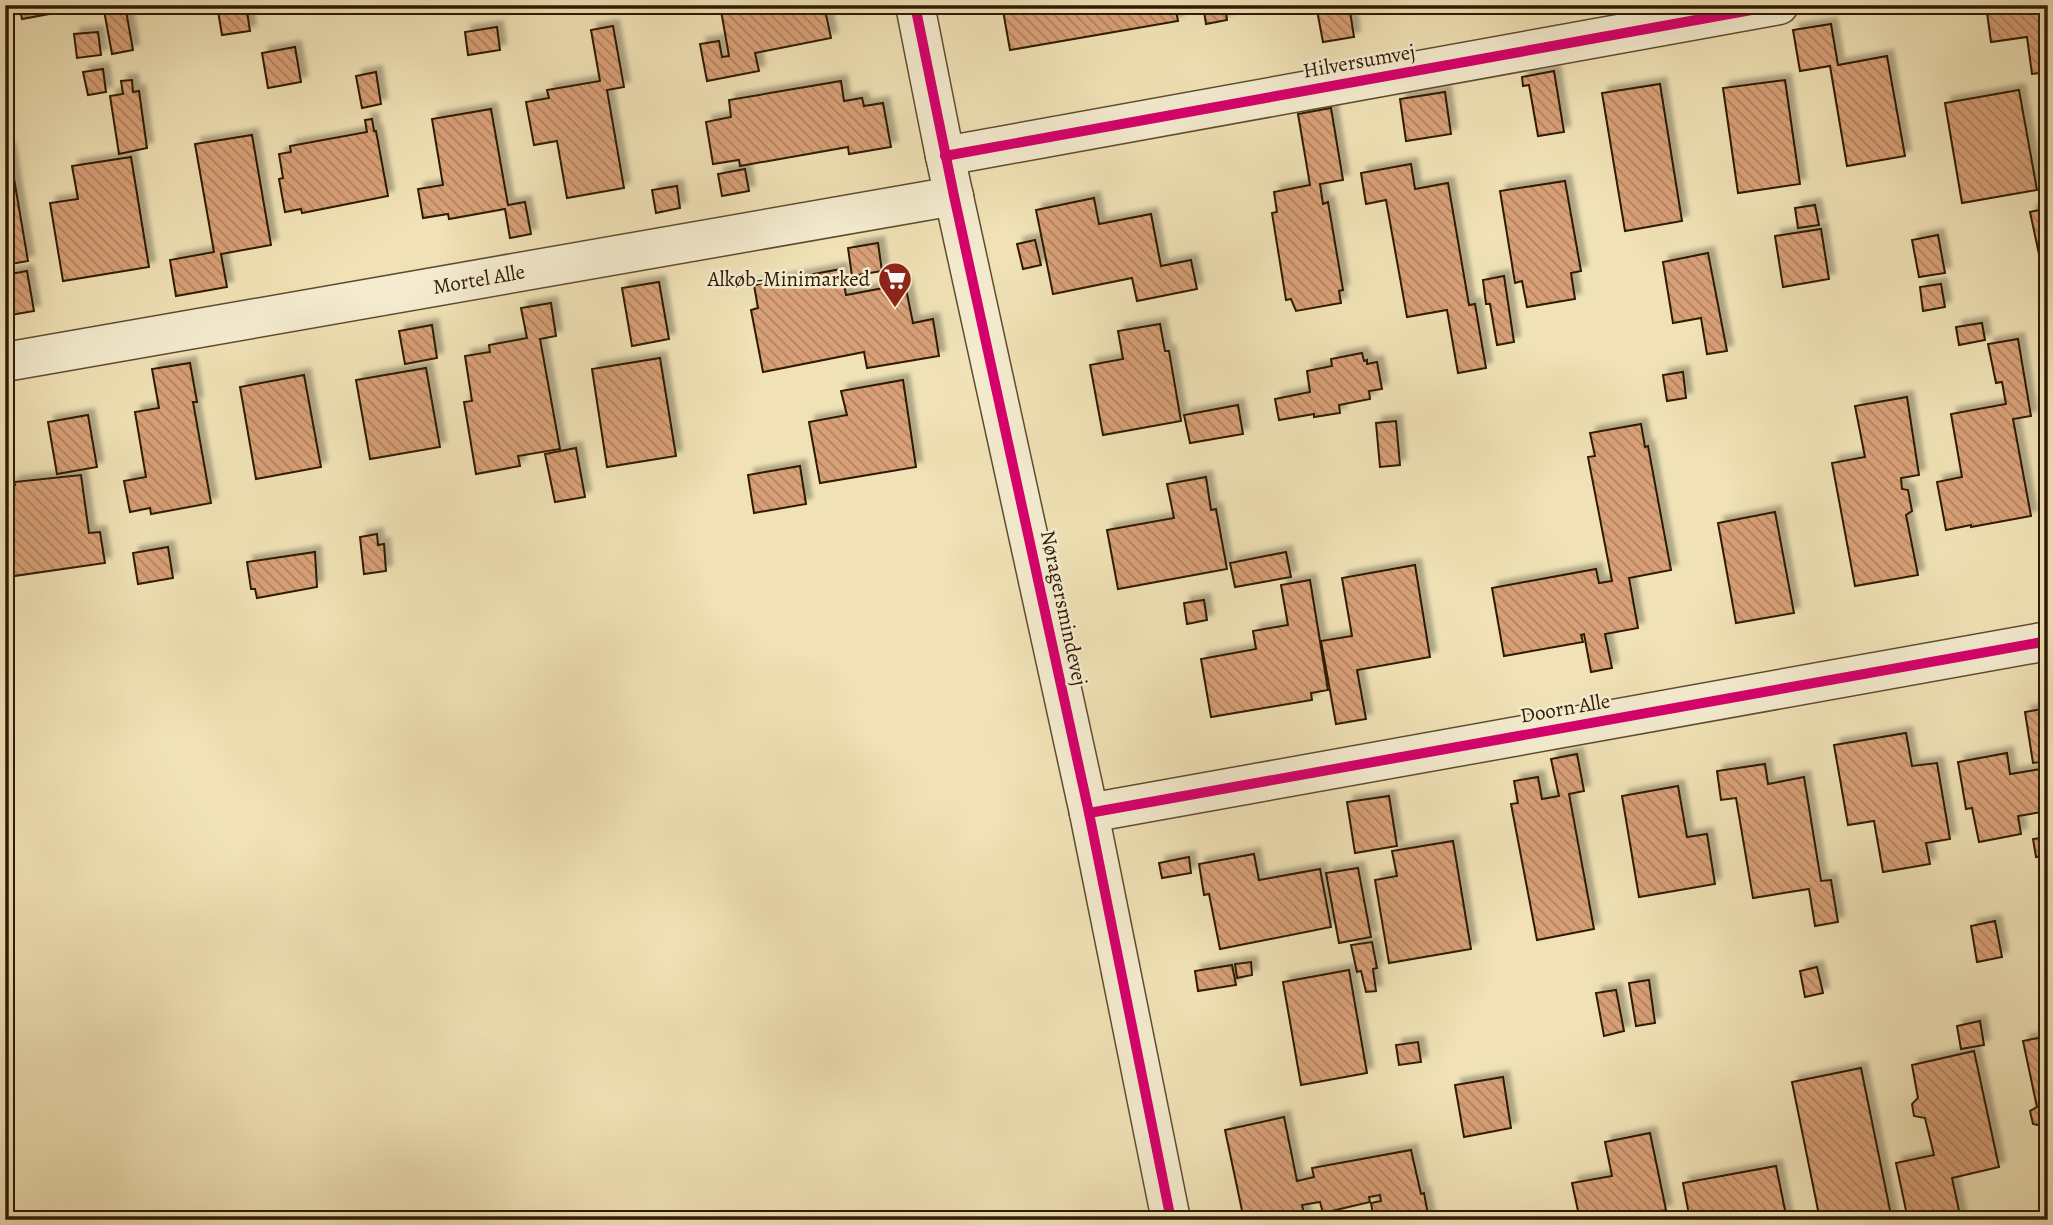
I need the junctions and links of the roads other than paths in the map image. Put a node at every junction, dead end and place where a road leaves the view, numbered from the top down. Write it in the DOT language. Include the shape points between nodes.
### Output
graph roads {
  1 [pos="915,5"];
  2 [pos="1779,5"];
  3 [pos="946,156"];
  4 [pos="954,196"];
  5 [pos="5,362"];
  6 [pos="2048,641"];
  7 [pos="1089,813"];
  8 [pos="1171,1220"];
  1 -- 3 [label="street, Nøragersmindevej"];
  2 -- 3 [label="street, Hilversumvej"];
  3 -- 4 [label="street, Nøragersmindevej"];
  4 -- 5 [label="street, Mortel Alle"];
  4 -- 7 [label="street, Nøragersmindevej"];
  6 -- 7 [label="street, Doorn Alle"];
  7 -- 8 [label="street, Nøragersmindevej"];
}
